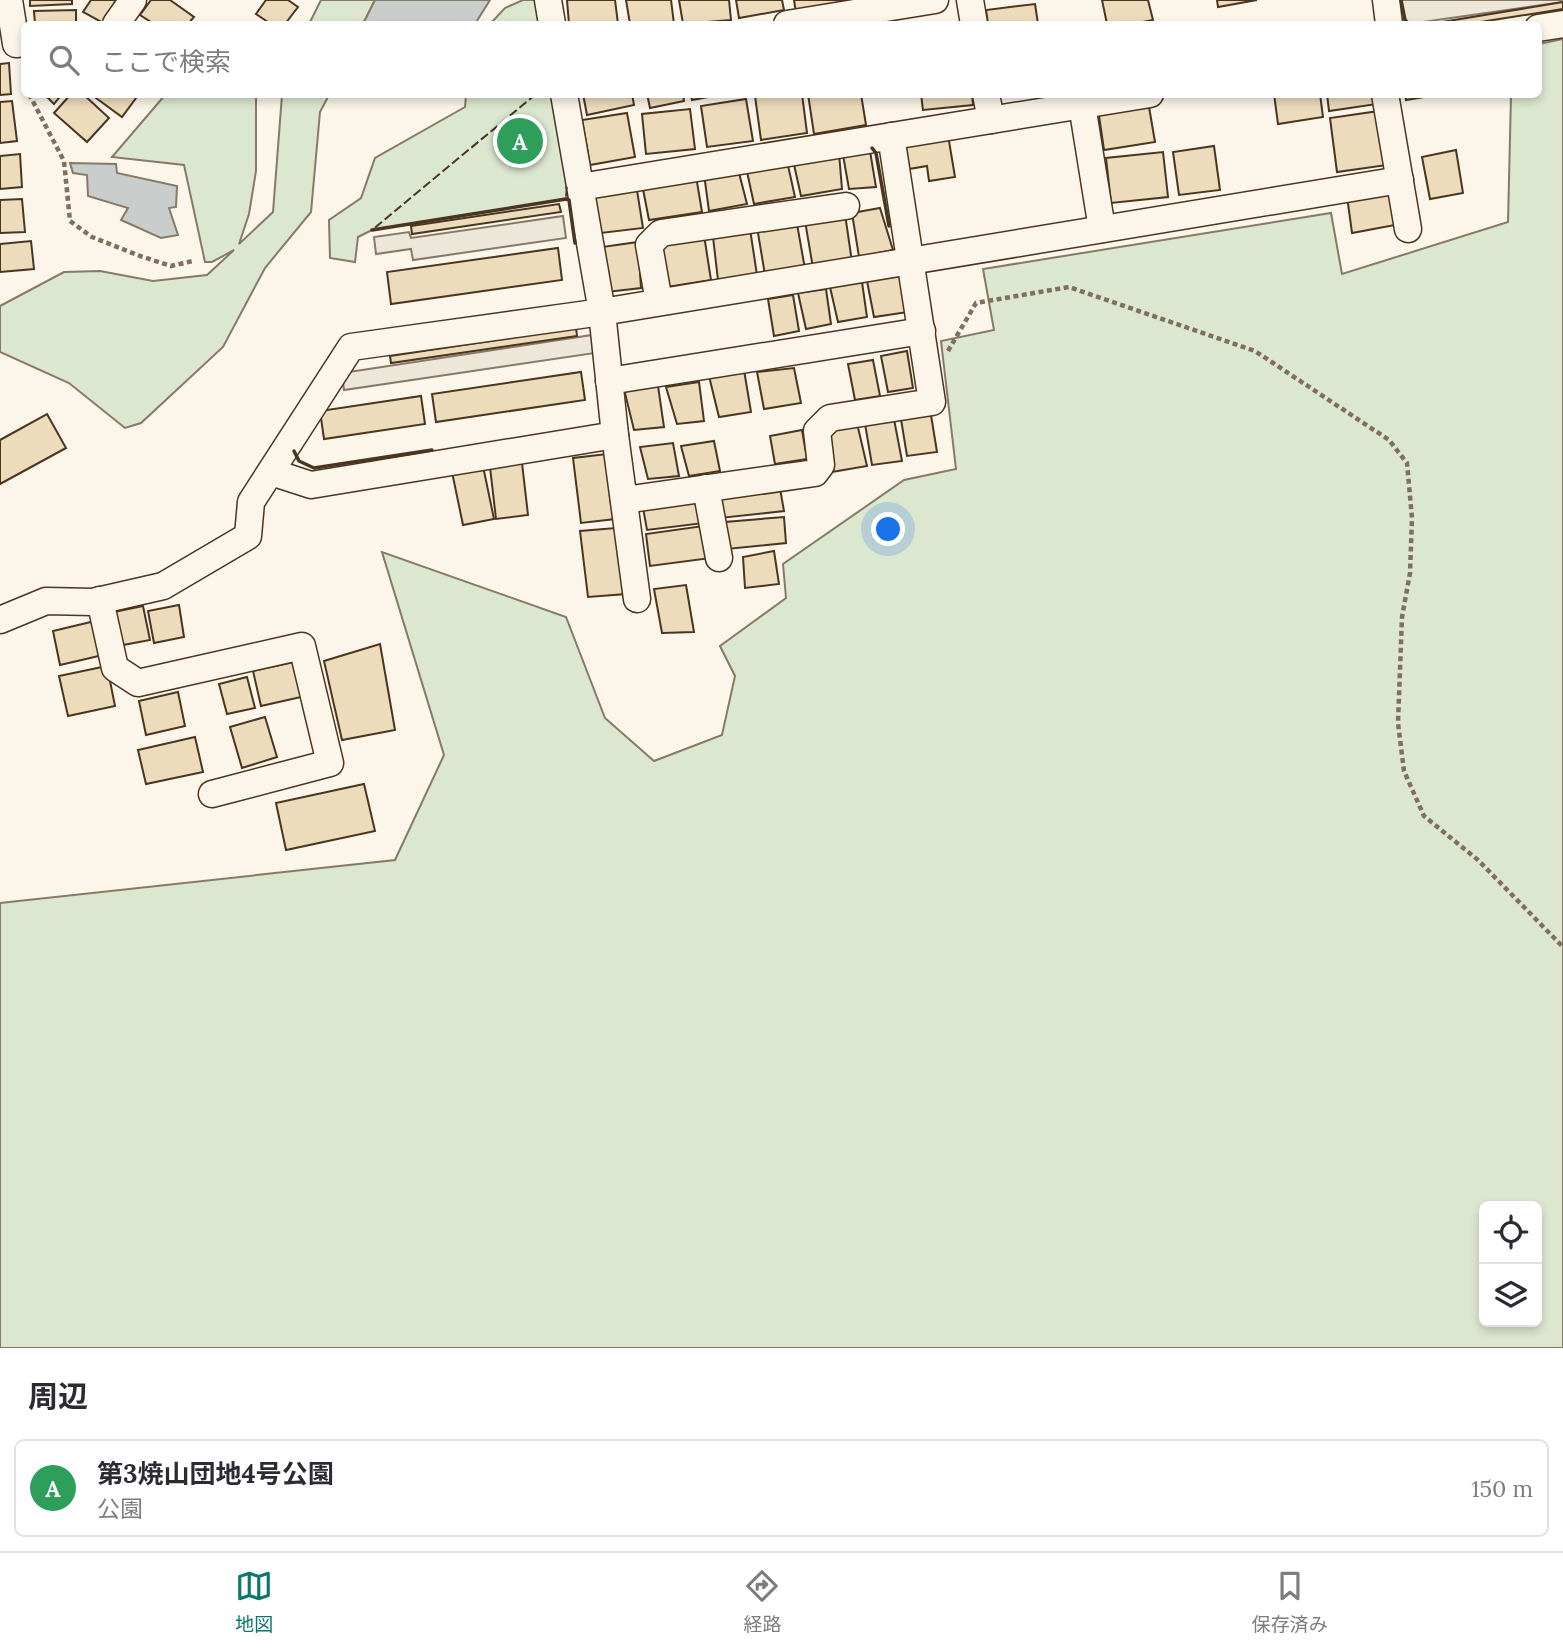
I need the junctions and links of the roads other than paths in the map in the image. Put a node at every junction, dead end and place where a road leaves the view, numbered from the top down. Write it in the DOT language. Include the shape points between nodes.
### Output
graph roads {
  1 [pos="9,0"];
  2 [pos="133,0"];
  3 [pos="548,0"];
  4 [pos="935,0"];
  5 [pos="970,0"];
  6 [pos="1386,0"];
  7 [pos="118,21"];
  8 [pos="552,21"];
  9 [pos="806,21"];
  10 [pos="974,21"];
  11 [pos="1390,21"];
  12 [pos="1563,24"];
  13 [pos="1542,27"];
  14 [pos="21,43"];
  15 [pos="565,98"];
  16 [pos="987,98"];
  17 [pos="1125,98"];
  18 [pos="1386,98"];
  19 [pos="1082,105"];
  20 [pos="990,120"];
  21 [pos="891,136"];
  22 [pos="1400,180"];
  23 [pos="580,187"];
  24 [pos="846,205"];
  25 [pos="1102,229"];
  26 [pos="1408,229"];
  27 [pos="912,261"];
  28 [pos="659,302"];
  29 [pos="602,312"];
  30 [pos="922,331"];
  31 [pos="609,381"];
  32 [pos="615,435"];
  33 [pos="271,472"];
  34 [pos="706,488"];
  35 [pos="624,500"];
  36 [pos="719,558"];
  37 [pos="637,599"];
  38 [pos="100,600"];
  39 [pos="0,620"];
  40 [pos="212,794"];
  1 -- 14 [label="street" via="16,44"];
  2 -- 7 [label="street"];
  3 -- 8 [label="street"];
  4 -- 9 [label="street"];
  5 -- 10 [label="street"];
  6 -- 11 [label="street"];
  12 -- 13 [label="street"];
  15 -- 23 [label="street"];
  16 -- 20 [label="street"];
  17 -- 19 [label="street"];
  18 -- 22 [label="street"];
  19 -- 20 [label="street"];
  19 -- 25 [label="street"];
  20 -- 21 [label="street"];
  21 -- 23 [label="street"];
  21 -- 27 [label="street"];
  22 -- 25 [label="street"];
  22 -- 26 [label="street"];
  23 -- 29 [label="street"];
  24 -- 28 [label="street" via="661,233 649,245"];
  25 -- 27 [label="street"];
  27 -- 28 [label="street"];
  27 -- 30 [label="street"];
  28 -- 29 [label="street"];
  29 -- 31 [label="street"];
  29 -- 33 [label="street" via="351,348"];
  30 -- 31 [label="street"];
  30 -- 34 [label="street" via="932,402 830,418 817,431 821,465 815,473"];
  31 -- 32 [label="street"];
  32 -- 33 [label="street" via="310,485"];
  32 -- 35 [label="street"];
  33 -- 38 [label="street" via="251,502 248,536 163,586"];
  34 -- 35 [label="street"];
  34 -- 36 [label="street"];
  35 -- 37 [label="street"];
  38 -- 39 [label="street" via="46,601"];
  38 -- 40 [label="street" via="115,668 138,683 302,646 330,763"];
}
